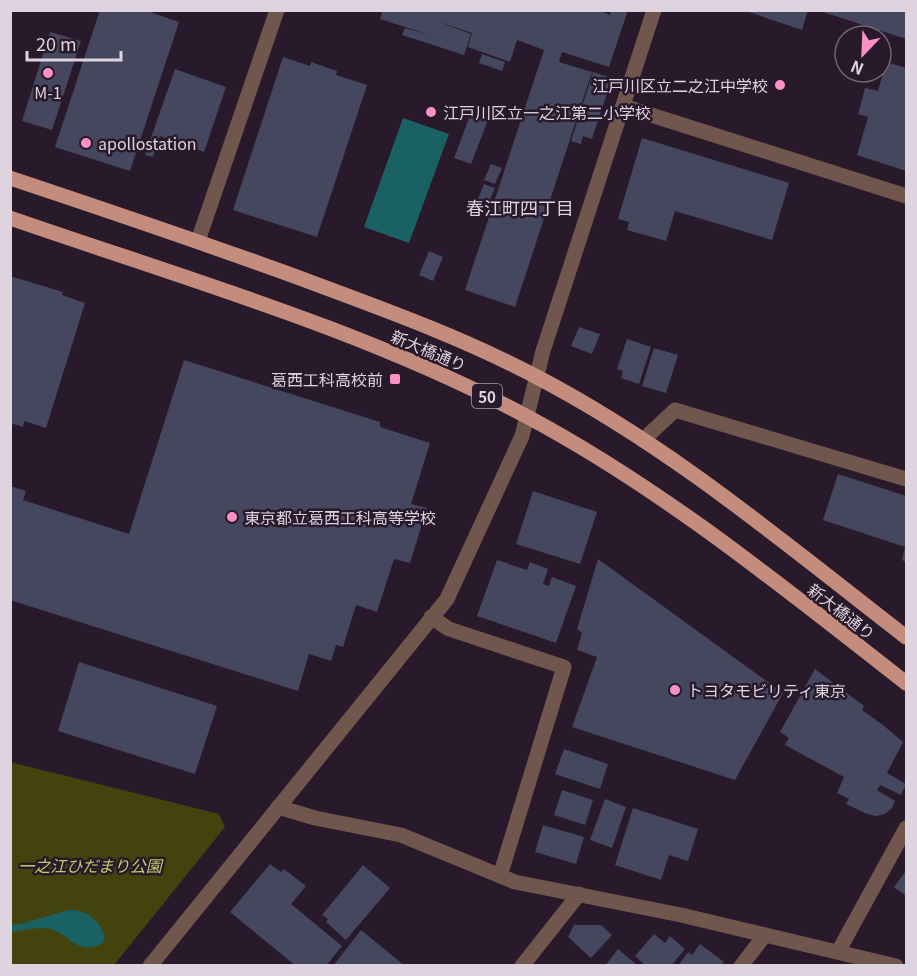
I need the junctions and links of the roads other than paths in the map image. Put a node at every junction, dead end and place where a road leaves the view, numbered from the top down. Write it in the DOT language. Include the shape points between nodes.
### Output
graph roads {
  1 [pos="277,10"];
  2 [pos="654,10"];
  3 [pos="623,106"];
  4 [pos="10,178"];
  5 [pos="906,196"];
  6 [pos="10,218"];
  7 [pos="198,241"];
  8 [pos="536,376"];
  9 [pos="526,416"];
  10 [pos="643,440"];
  11 [pos="906,479"];
  12 [pos="431,617"];
  13 [pos="906,637"];
  14 [pos="906,683"];
  15 [pos="278,807"];
  16 [pos="906,828"];
  17 [pos="500,876"];
  18 [pos="579,894"];
  19 [pos="765,935"];
  20 [pos="838,952"];
  21 [pos="526,961"];
  22 [pos="872,963"];
  23 [pos="150,966"];
  24 [pos="542,966"];
  25 [pos="741,966"];
  26 [pos="896,966"];
  1 -- 7 [label="street"];
  2 -- 3 [label="street"];
  3 -- 5 [label="street"];
  3 -- 8 [label="street"];
  4 -- 7 [label="main road, 新大橋通り / 50"];
  6 -- 9 [label="main road, 新大橋通り / 50" via="303,319 386,351"];
  7 -- 8 [label="main road, 新大橋通り / 50" via="398,314"];
  8 -- 9 [label="street"];
  8 -- 10 [label="main road, 新大橋通り / 50"];
  9 -- 12 [label="street" via="522,436 447,599"];
  9 -- 14 [label="main road, 新大橋通り / 50" via="613,466 728,545"];
  10 -- 11 [label="street" via="675,410"];
  10 -- 13 [label="main road, 新大橋通り / 50" via="697,475"];
  12 -- 15 [label="street"];
  12 -- 17 [label="street" via="449,629 564,667"];
  15 -- 17 [label="street" via="401,835"];
  15 -- 23 [label="street"];
  16 -- 20 [label="street"];
  17 -- 18 [label="street"];
  18 -- 19 [label="street"];
  18 -- 21 [label="street"];
  19 -- 20 [label="street"];
  19 -- 25 [label="street"];
  20 -- 22 [label="street"];
  21 -- 24 [label="street"];
  22 -- 26 [label="street"];
}
